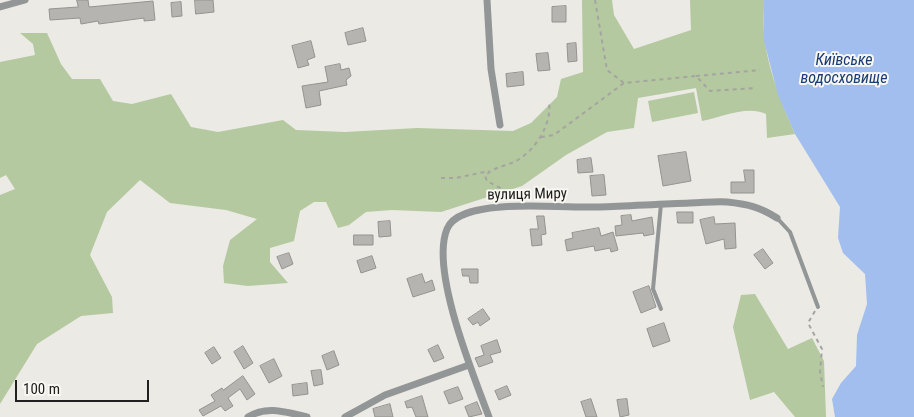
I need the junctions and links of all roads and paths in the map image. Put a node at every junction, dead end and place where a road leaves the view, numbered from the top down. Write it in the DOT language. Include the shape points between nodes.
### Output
graph roads {
  1 [pos="25,0"];
  2 [pos="487,0"];
  3 [pos="595,0"];
  4 [pos="0,7"];
  5 [pos="760,70"];
  6 [pos="696,76"];
  7 [pos="624,83"];
  8 [pos="755,88"];
  9 [pos="549,103"];
  10 [pos="500,126"];
  11 [pos="541,137"];
  12 [pos="489,171"];
  13 [pos="441,178"];
  14 [pos="661,204"];
  15 [pos="509,207"];
  16 [pos="777,218"];
  17 [pos="818,307"];
  18 [pos="661,309"];
  19 [pos="470,365"];
  20 [pos="823,387"];
  21 [pos="248,417"];
  22 [pos="307,417"];
  23 [pos="345,417"];
  24 [pos="489,417"];
  1 -- 4 [label="street"];
  2 -- 10 [label="street" via="491,69"];
  3 -- 7 [label="path" via="606,70"];
  5 -- 6 [label="path"];
  6 -- 7 [label="path"];
  6 -- 8 [label="path" via="710,91"];
  7 -- 11 [label="path" via="554,135"];
  9 -- 11 [label="path" via="550,112"];
  11 -- 12 [label="path" via="518,160"];
  12 -- 13 [label="path"];
  12 -- 15 [label="path" via="485,176 487,181 510,193 513,199"];
  14 -- 15 [label="street, вулиця Миру"];
  14 -- 16 [label="street, вулиця Миру" via="726,202 762,208"];
  14 -- 18 [label="lane" via="654,289"];
  15 -- 19 [label="street, вулиця Миру" via="466,214 454,220 444,239 444,277"];
  16 -- 17 [label="lane" via="790,232"];
  17 -- 20 [label="path" via="808,323 822,349 820,372"];
  19 -- 23 [label="street" via="385,394"];
  19 -- 24 [label="street, вулиця Миру"];
  21 -- 22 [label="street" via="270,409"];
}
